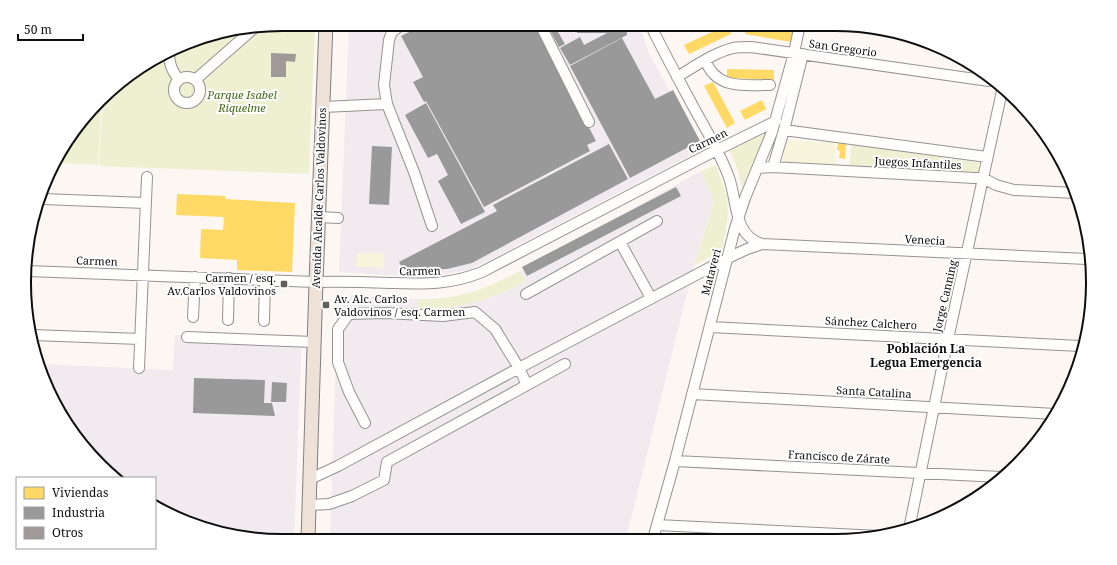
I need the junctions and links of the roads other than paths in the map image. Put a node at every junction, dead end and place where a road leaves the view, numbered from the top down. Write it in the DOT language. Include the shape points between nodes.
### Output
graph roads {
  1 [pos="326,31"];
  2 [pos="393,31"];
  3 [pos="544,31"];
  4 [pos="654,31"];
  5 [pos="800,31"];
  6 [pos="248,33"];
  7 [pos="799,54"];
  8 [pos="169,58"];
  9 [pos="705,60"];
  10 [pos="677,77"];
  11 [pos="179,80"];
  12 [pos="195,80"];
  13 [pos="984,80"];
  14 [pos="770,85"];
  15 [pos="1001,94"];
  16 [pos="387,104"];
  17 [pos="323,107"];
  18 [pos="776,121"];
  19 [pos="589,122"];
  20 [pos="784,130"];
  21 [pos="717,150"];
  22 [pos="987,157"];
  23 [pos="773,167"];
  24 [pos="758,168"];
  25 [pos="146,177"];
  26 [pos="983,178"];
  27 [pos="1069,192"];
  28 [pos="45,199"];
  29 [pos="145,203"];
  30 [pos="319,217"];
  31 [pos="338,218"];
  32 [pos="738,219"];
  33 [pos="657,221"];
  34 [pos="432,226"];
  35 [pos="620,242"];
  36 [pos="762,244"];
  37 [pos="967,254"];
  38 [pos="728,258"];
  39 [pos="1085,260"];
  40 [pos="32,271"];
  41 [pos="142,275"];
  42 [pos="195,277"];
  43 [pos="229,278"];
  44 [pos="266,280"];
  45 [pos="316,282"];
  46 [pos="526,294"];
  47 [pos="652,298"];
  48 [pos="194,316"];
  49 [pos="228,320"];
  50 [pos="264,321"];
  51 [pos="710,327"];
  52 [pos="37,336"];
  53 [pos="187,337"];
  54 [pos="140,339"];
  55 [pos="948,340"];
  56 [pos="314,342"];
  57 [pos="1078,346"];
  58 [pos="565,364"];
  59 [pos="139,368"];
  60 [pos="518,368"];
  61 [pos="527,385"];
  62 [pos="692,394"];
  63 [pos="934,407"];
  64 [pos="1049,414"];
  65 [pos="365,423"];
  66 [pos="675,461"];
  67 [pos="920,473"];
  68 [pos="994,477"];
  69 [pos="310,479"];
  70 [pos="309,505"];
  71 [pos="911,522"];
  72 [pos="657,525"];
  73 [pos="308,534"];
  74 [pos="654,534"];
  75 [pos="836,534"];
  1 -- 17 [label="main road, Avenida Alcalde Carlos Valdovinos"];
  2 -- 16 [label="street" via="389,40 384,85"];
  3 -- 19 [label="street"];
  4 -- 10 [label="street, Mataveri"];
  5 -- 7 [label="street"];
  6 -- 12 [label="street"];
  7 -- 9 [label="street, San Gregorio" via="752,47 734,48"];
  7 -- 13 [label="street, San Gregorio"];
  7 -- 18 [label="street"];
  7 -- 20 [label="street"];
  8 -- 11 [label="street"];
  9 -- 10 [label="street, San Gregorio"];
  9 -- 14 [label="street" via="713,74 726,83"];
  10 -- 21 [label="street, Mataveri"];
  11 -- 12 [label="street" via="187,77"];
  11 -- 12 [label="street" via="174,89 175,94 185,103 194,101 199,95 200,87"];
  15 -- 22 [label="street, Jorge Canning"];
  16 -- 17 [label="street"];
  16 -- 34 [label="street"];
  17 -- 30 [label="main road, Avenida Alcalde Carlos Valdovinos"];
  18 -- 21 [label="street, Carmen"];
  18 -- 24 [label="street"];
  20 -- 22 [label="street, Juegos Infantiles"];
  20 -- 23 [label="street"];
  21 -- 32 [label="street, Mataveri" via="729,177"];
  21 -- 45 [label="street, Carmen" via="469,277 429,284"];
  22 -- 26 [label="street, Jorge Canning"];
  23 -- 24 [label="street, Juegos Infantiles"];
  23 -- 26 [label="street, Juegos Infantiles"];
  24 -- 32 [label="street"];
  25 -- 29 [label="street"];
  26 -- 27 [label="street, Juegos Infantiles" via="996,186 1014,190"];
  26 -- 37 [label="street, Jorge Canning"];
  28 -- 29 [label="street"];
  29 -- 41 [label="street"];
  30 -- 31 [label="street"];
  30 -- 45 [label="main road, Avenida Alcalde Carlos Valdovinos"];
  32 -- 36 [label="street" via="748,236"];
  32 -- 38 [label="street, Mataveri"];
  33 -- 35 [label="street"];
  35 -- 46 [label="street"];
  35 -- 47 [label="street"];
  36 -- 37 [label="street, Venecia"];
  36 -- 38 [label="street, Venecia"];
  37 -- 39 [label="street, Venecia"];
  37 -- 55 [label="street, Jorge Canning"];
  38 -- 47 [label="street, Venecia"];
  38 -- 51 [label="street, Mataveri"];
  40 -- 41 [label="street, Carmen"];
  41 -- 42 [label="street, Carmen"];
  41 -- 54 [label="street"];
  42 -- 43 [label="street, Carmen"];
  42 -- 48 [label="street"];
  43 -- 44 [label="street, Carmen"];
  43 -- 49 [label="street"];
  44 -- 45 [label="street, Carmen"];
  44 -- 50 [label="street"];
  45 -- 56 [label="main road, Avenida Alcalde Carlos Valdovinos"];
  47 -- 60 [label="street, Venecia"];
  51 -- 55 [label="street, Sánchez Calchero"];
  51 -- 62 [label="street, Mataveri"];
  52 -- 54 [label="street"];
  53 -- 56 [label="street"];
  54 -- 59 [label="street"];
  55 -- 57 [label="street, Sánchez Calchero"];
  55 -- 63 [label="street, Jorge Canning"];
  56 -- 69 [label="main road, Avenida Alcalde Carlos Valdovinos"];
  58 -- 61 [label="street"];
  60 -- 61 [label="street"];
  60 -- 65 [label="street" via="495,329 475,312 443,316 349,314 338,329 338,362 349,392"];
  60 -- 69 [label="street, Venecia"];
  61 -- 70 [label="street" via="387,462 384,480 329,504"];
  62 -- 63 [label="street, Santa Catalina"];
  62 -- 66 [label="street, Mataveri"];
  63 -- 64 [label="street, Santa Catalina"];
  63 -- 67 [label="street, Jorge Canning"];
  66 -- 67 [label="street, Francisco de Zárate"];
  66 -- 72 [label="street, Mataveri"];
  67 -- 68 [label="street, Francisco de Zárate"];
  67 -- 71 [label="street, Jorge Canning"];
  69 -- 70 [label="main road, Avenida Alcalde Carlos Valdovinos"];
  70 -- 73 [label="main road, Avenida Alcalde Carlos Valdovinos"];
  72 -- 74 [label="street, Mataveri"];
  72 -- 75 [label="street"];
}
